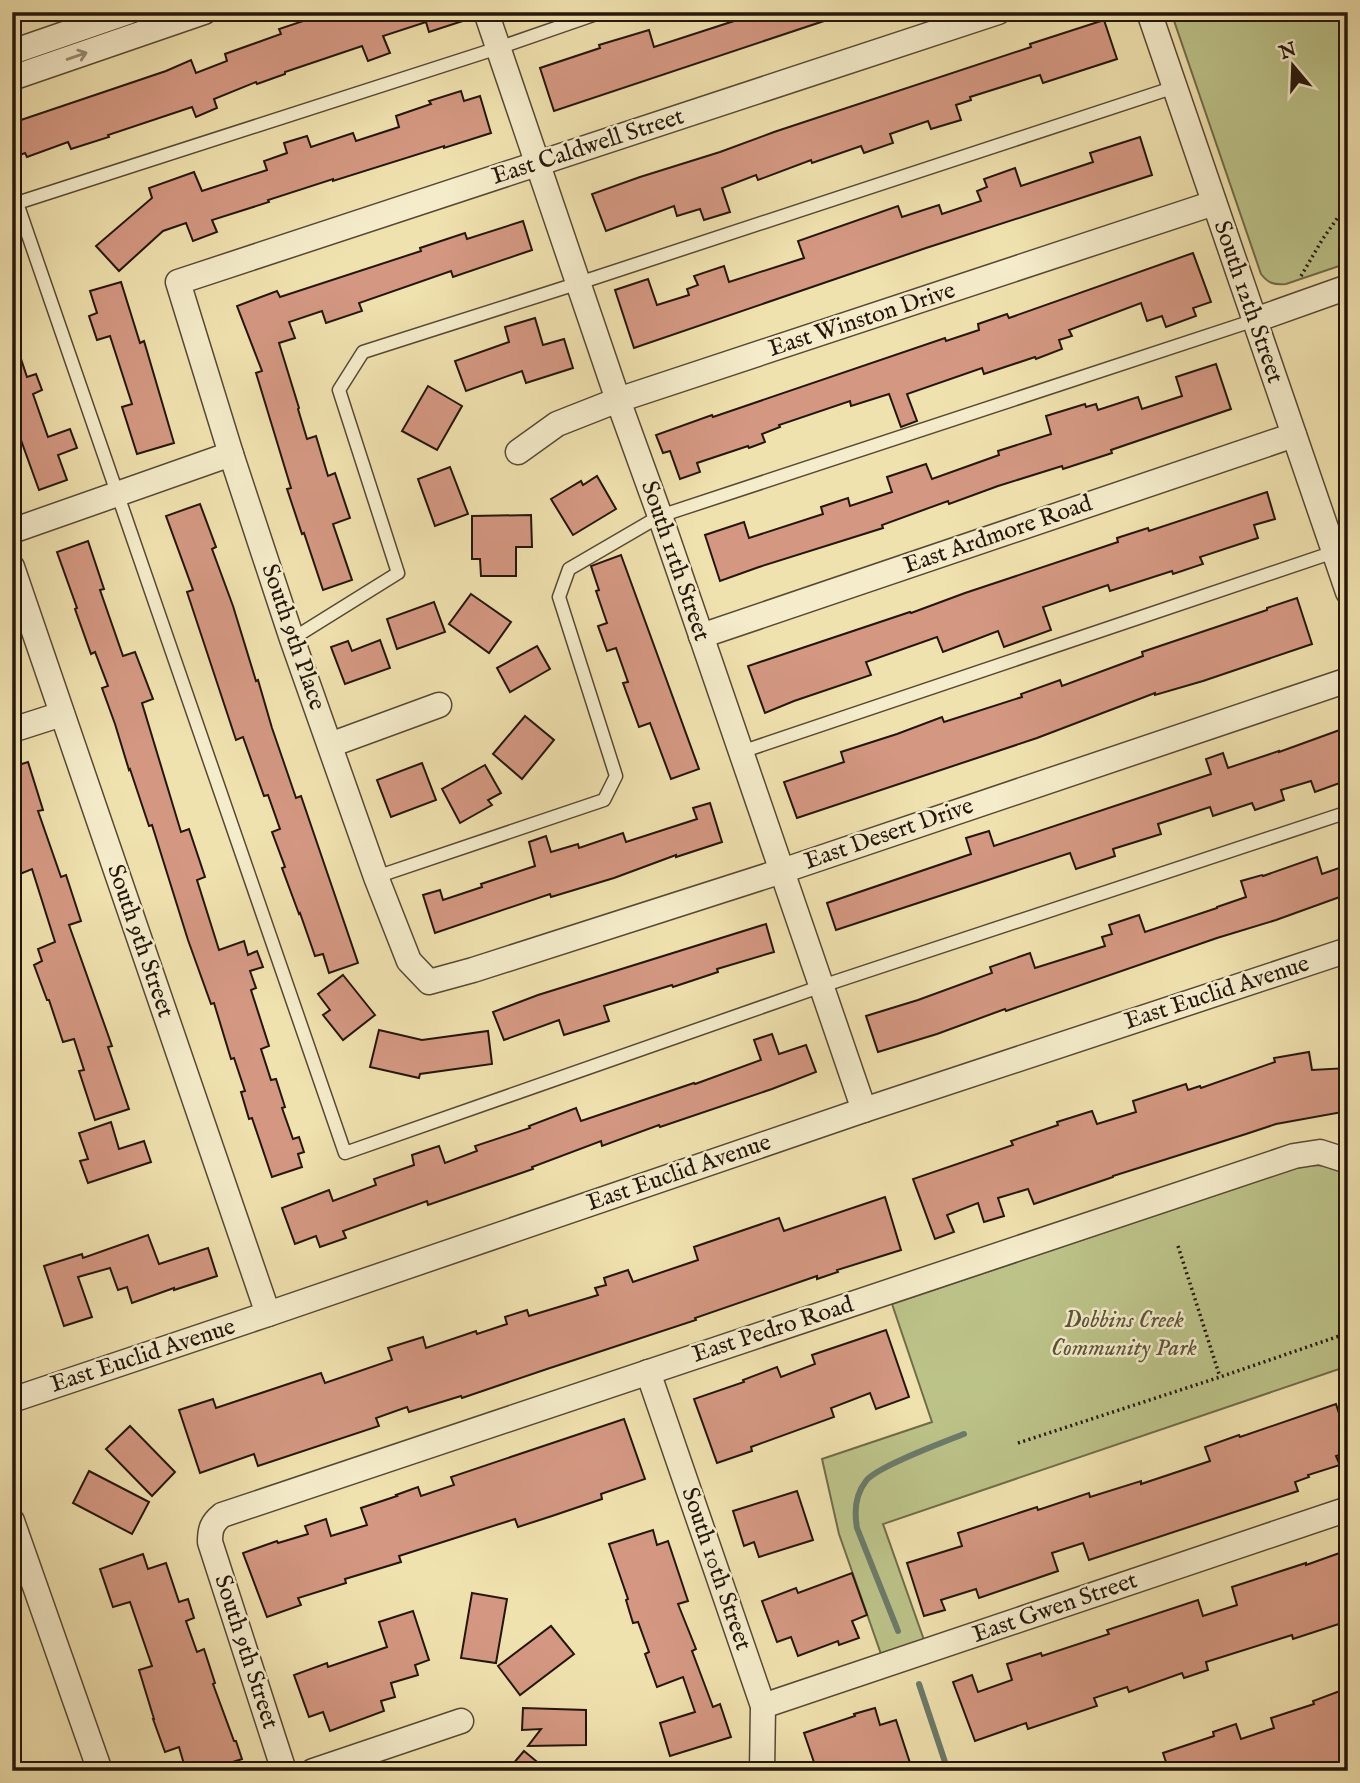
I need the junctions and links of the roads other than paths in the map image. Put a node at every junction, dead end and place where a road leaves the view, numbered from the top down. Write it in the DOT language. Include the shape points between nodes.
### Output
graph roads {
  1 [pos="128,12"];
  2 [pos="486,12"];
  3 [pos="601,12"];
  4 [pos="998,12"];
  5 [pos="1149,12"];
  6 [pos="200,13"];
  7 [pos="498,48"];
  8 [pos="12,51"];
  9 [pos="12,78"];
  10 [pos="1174,88"];
  11 [pos="538,164"];
  12 [pos="1214,203"];
  13 [pos="178,282"];
  14 [pos="579,283"];
  15 [pos="1348,288"];
  16 [pos="1255,320"];
  17 [pos="618,400"];
  18 [pos="1294,435"];
  19 [pos="517,452"];
  20 [pos="231,454"];
  21 [pos="117,494"];
  22 [pos="660,516"];
  23 [pos="12,531"];
  24 [pos="1334,552"];
  25 [pos="12,567"];
  26 [pos="1348,592"];
  27 [pos="701,636"];
  28 [pos="292,639"];
  29 [pos="1348,680"];
  30 [pos="439,705"];
  31 [pos="62,714"];
  32 [pos="12,730"];
  33 [pos="330,745"];
  34 [pos="741,752"];
  35 [pos="1348,812"];
  36 [pos="782,870"];
  37 [pos="376,877"];
  38 [pos="1348,950"];
  39 [pos="429,982"];
  40 [pos="822,986"];
  41 [pos="864,1110"];
  42 [pos="1348,1161"];
  43 [pos="268,1314"];
  44 [pos="648,1372"];
  45 [pos="12,1400"];
  46 [pos="1348,1509"];
  47 [pos="12,1521"];
  48 [pos="210,1532"];
  49 [pos="763,1706"];
  50 [pos="461,1721"];
  51 [pos="100,1771"];
  52 [pos="284,1771"];
  53 [pos="313,1771"];
  54 [pos="762,1771"];
  1 -- 8 [label="street"];
  2 -- 7 [label="street, South 11th Street"];
  3 -- 7 [label="lane"];
  4 -- 11 [label="street, East Caldwell Street"];
  5 -- 10 [label="street, South 12th Street"];
  9 -- 6 [label="street, one-way"];
  7 -- 11 [label="street, South 11th Street"];
  7 -- 21 [label="lane" via="17,203"];
  10 -- 12 [label="street, South 12th Street"];
  10 -- 14 [label="lane"];
  11 -- 13 [label="street, East Caldwell Street"];
  11 -- 14 [label="street, South 11th Street"];
  12 -- 16 [label="street, South 12th Street"];
  12 -- 17 [label="street, East Winston Drive"];
  13 -- 20 [label="street, South 9th Place"];
  14 -- 17 [label="street, South 11th Street"];
  14 -- 28 [label="lane" via="363,352 339,390 398,573"];
  15 -- 16 [label="street"];
  16 -- 18 [label="street, South 12th Street"];
  16 -- 22 [label="lane"];
  17 -- 19 [label="street, East Winston Drive" via="557,424"];
  17 -- 22 [label="street, South 11th Street"];
  18 -- 24 [label="street, South 12th Street"];
  18 -- 27 [label="street, East Ardmore Road"];
  20 -- 21 [label="street"];
  20 -- 28 [label="street, South 9th Place"];
  21 -- 23 [label="street"];
  21 -- 40 [label="lane" via="345,1153"];
  22 -- 27 [label="street, South 11th Street"];
  22 -- 37 [label="lane" via="569,569 559,597 616,776 604,800"];
  24 -- 26 [label="street, South 12th Street"];
  24 -- 34 [label="lane"];
  25 -- 31 [label="street, South 9th Street"];
  27 -- 34 [label="street, South 11th Street"];
  28 -- 33 [label="street, South 9th Place"];
  29 -- 36 [label="street, East Desert Drive"];
  30 -- 33 [label="street"];
  31 -- 32 [label="street"];
  31 -- 43 [label="street, South 9th Street"];
  33 -- 37 [label="street, South 9th Place"];
  34 -- 36 [label="street, South 11th Street"];
  35 -- 40 [label="lane"];
  36 -- 39 [label="street, East Desert Drive"];
  36 -- 40 [label="street, South 11th Street"];
  37 -- 39 [label="street, South 9th Place" via="409,961"];
  38 -- 41 [label="street, East Euclid Avenue"];
  40 -- 41 [label="street, South 11th Street"];
  41 -- 43 [label="street, East Euclid Avenue"];
  42 -- 44 [label="street, East Pedro Road" via="1320,1152 1294,1156"];
  43 -- 45 [label="street, East Euclid Avenue"];
  44 -- 48 [label="street, East Pedro Road" via="222,1515"];
  44 -- 49 [label="street, South 10th Street"];
  46 -- 49 [label="street, East Gwen Street"];
  47 -- 51 [label="street"];
  48 -- 52 [label="street, South 9th Street"];
  49 -- 54 [label="street, South 10th Street"];
  50 -- 53 [label="street"];
}
